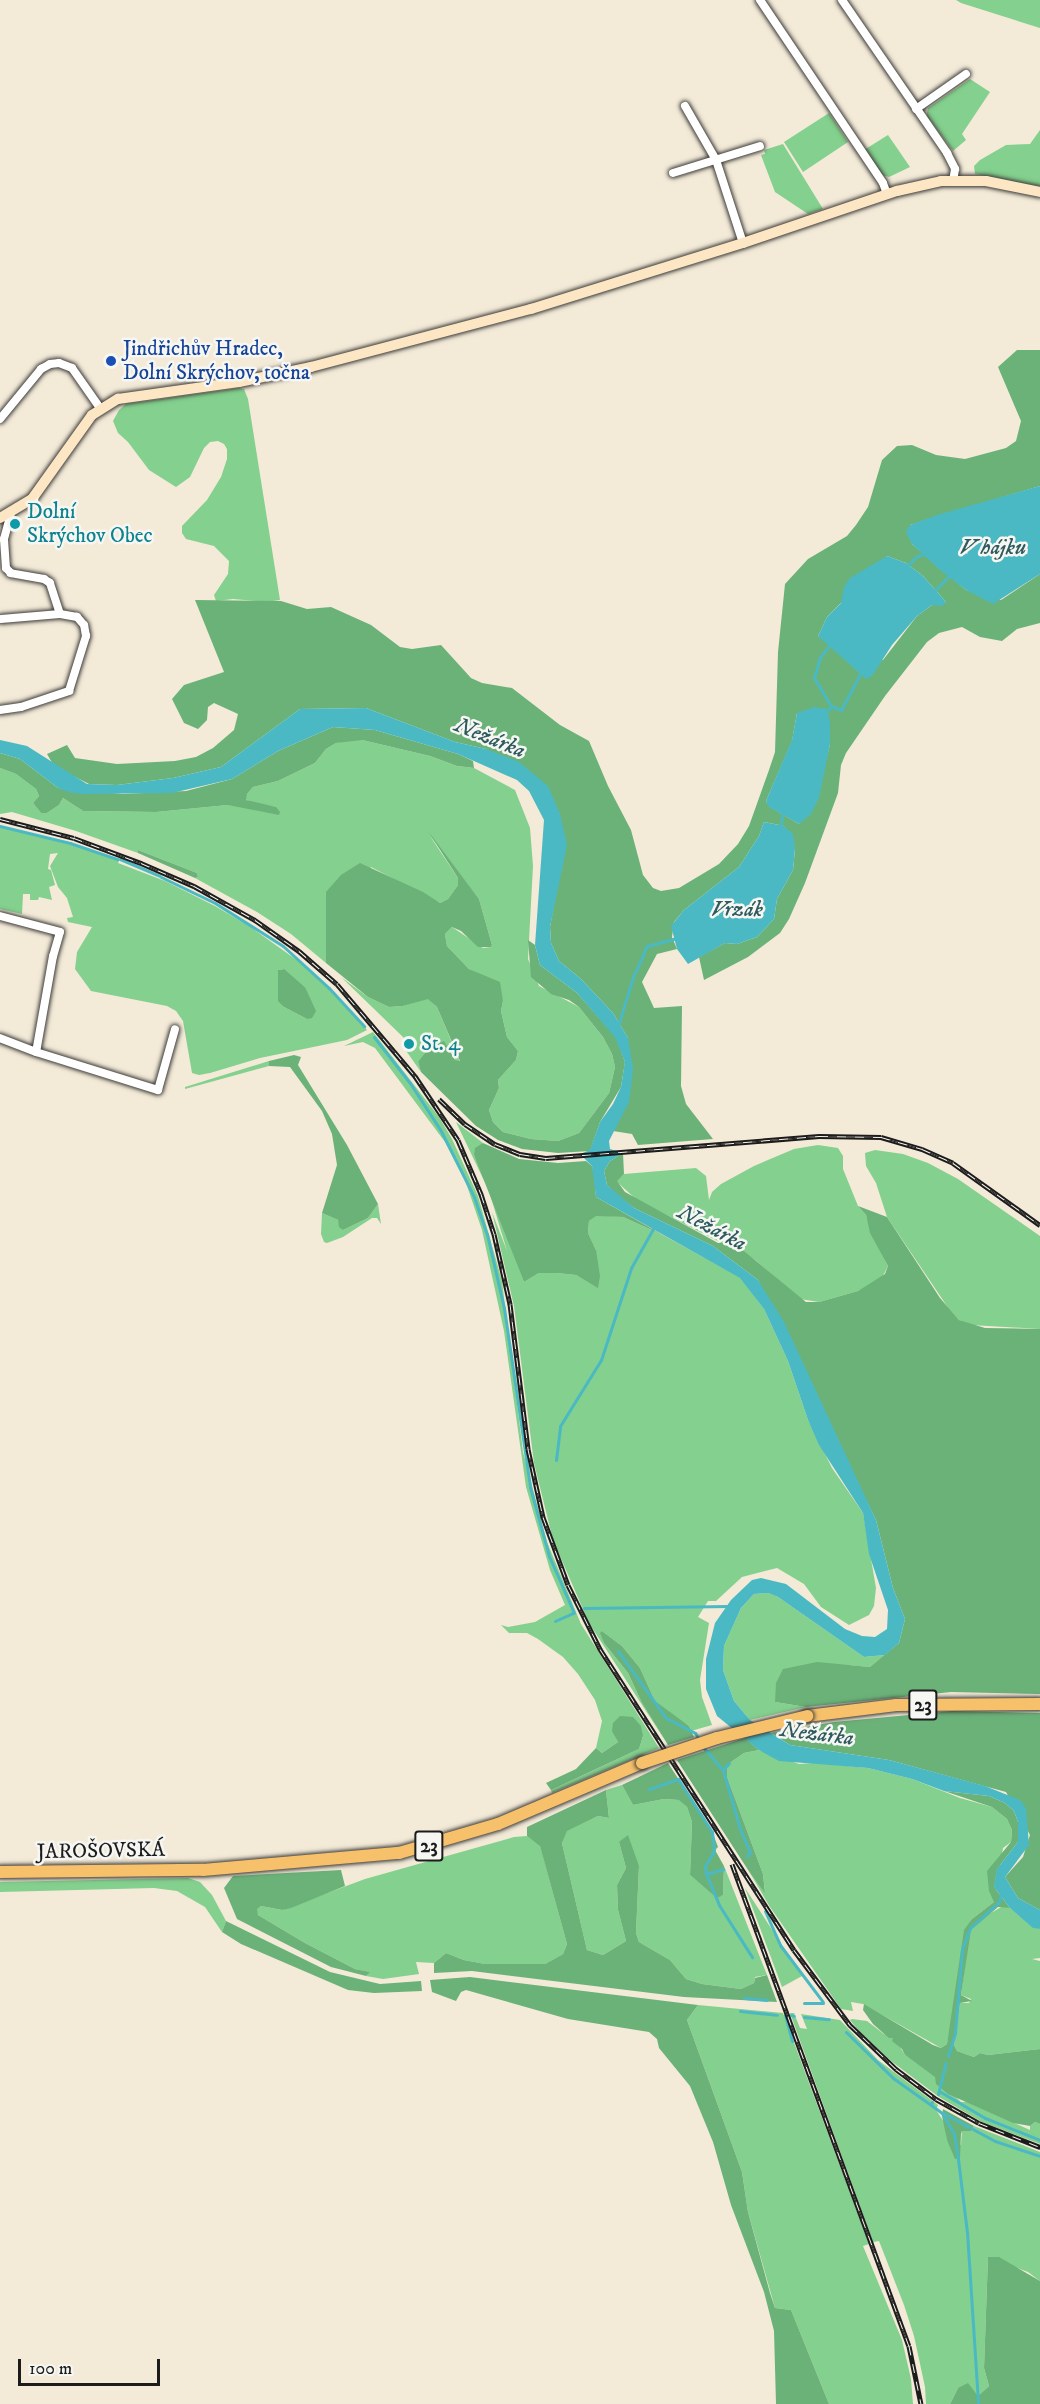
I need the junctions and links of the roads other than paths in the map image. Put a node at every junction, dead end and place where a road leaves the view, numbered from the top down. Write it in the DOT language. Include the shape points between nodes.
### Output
graph roads {
  1 [pos="760,0"];
  2 [pos="842,0"];
  3 [pos="966,74"];
  4 [pos="685,106"];
  5 [pos="916,109"];
  6 [pos="760,146"];
  7 [pos="716,160"];
  8 [pos="674,173"];
  9 [pos="953,181"];
  10 [pos="1040,192"];
  11 [pos="887,194"];
  12 [pos="743,243"];
  13 [pos="100,408"];
  14 [pos="0,418"];
  15 [pos="11,513"];
  16 [pos="0,518"];
  17 [pos="2,531"];
  18 [pos="60,614"];
  19 [pos="2,620"];
  20 [pos="0,710"];
  21 [pos="0,916"];
  22 [pos="175,1029"];
  23 [pos="0,1038"];
  24 [pos="36,1052"];
  25 [pos="1040,1704"];
  26 [pos="0,1872"];
  1 -- 11 [label="street"];
  2 -- 5 [label="street"];
  3 -- 5 [label="street"];
  4 -- 7 [label="street"];
  5 -- 9 [label="street" via="955,169"];
  6 -- 7 [label="street"];
  7 -- 8 [label="street"];
  7 -- 12 [label="street"];
  9 -- 10 [label="street" via="986,181"];
  9 -- 11 [label="street"];
  11 -- 12 [label="street"];
  12 -- 13 [label="street" via="531,309 311,367 239,382 127,397"];
  13 -- 14 [label="street" via="72,368 58,363 41,369"];
  13 -- 15 [label="street" via="85,423 32,499"];
  15 -- 16 [label="street"];
  15 -- 17 [label="street"];
  17 -- 18 [label="street" via="6,568 11,573 50,583"];
  18 -- 19 [label="street"];
  18 -- 20 [label="street" via="76,617 84,625 86,636 69,691"];
  21 -- 24 [label="street" via="60,932"];
  22 -- 24 [label="street" via="158,1090"];
  23 -- 24 [label="street"];
  25 -- 26 [label="main road, JAROŠOVSKÁ / 23, bridge" via="896,1706 807,1716 717,1738 642,1763 498,1824 399,1853 203,1870"];
}
